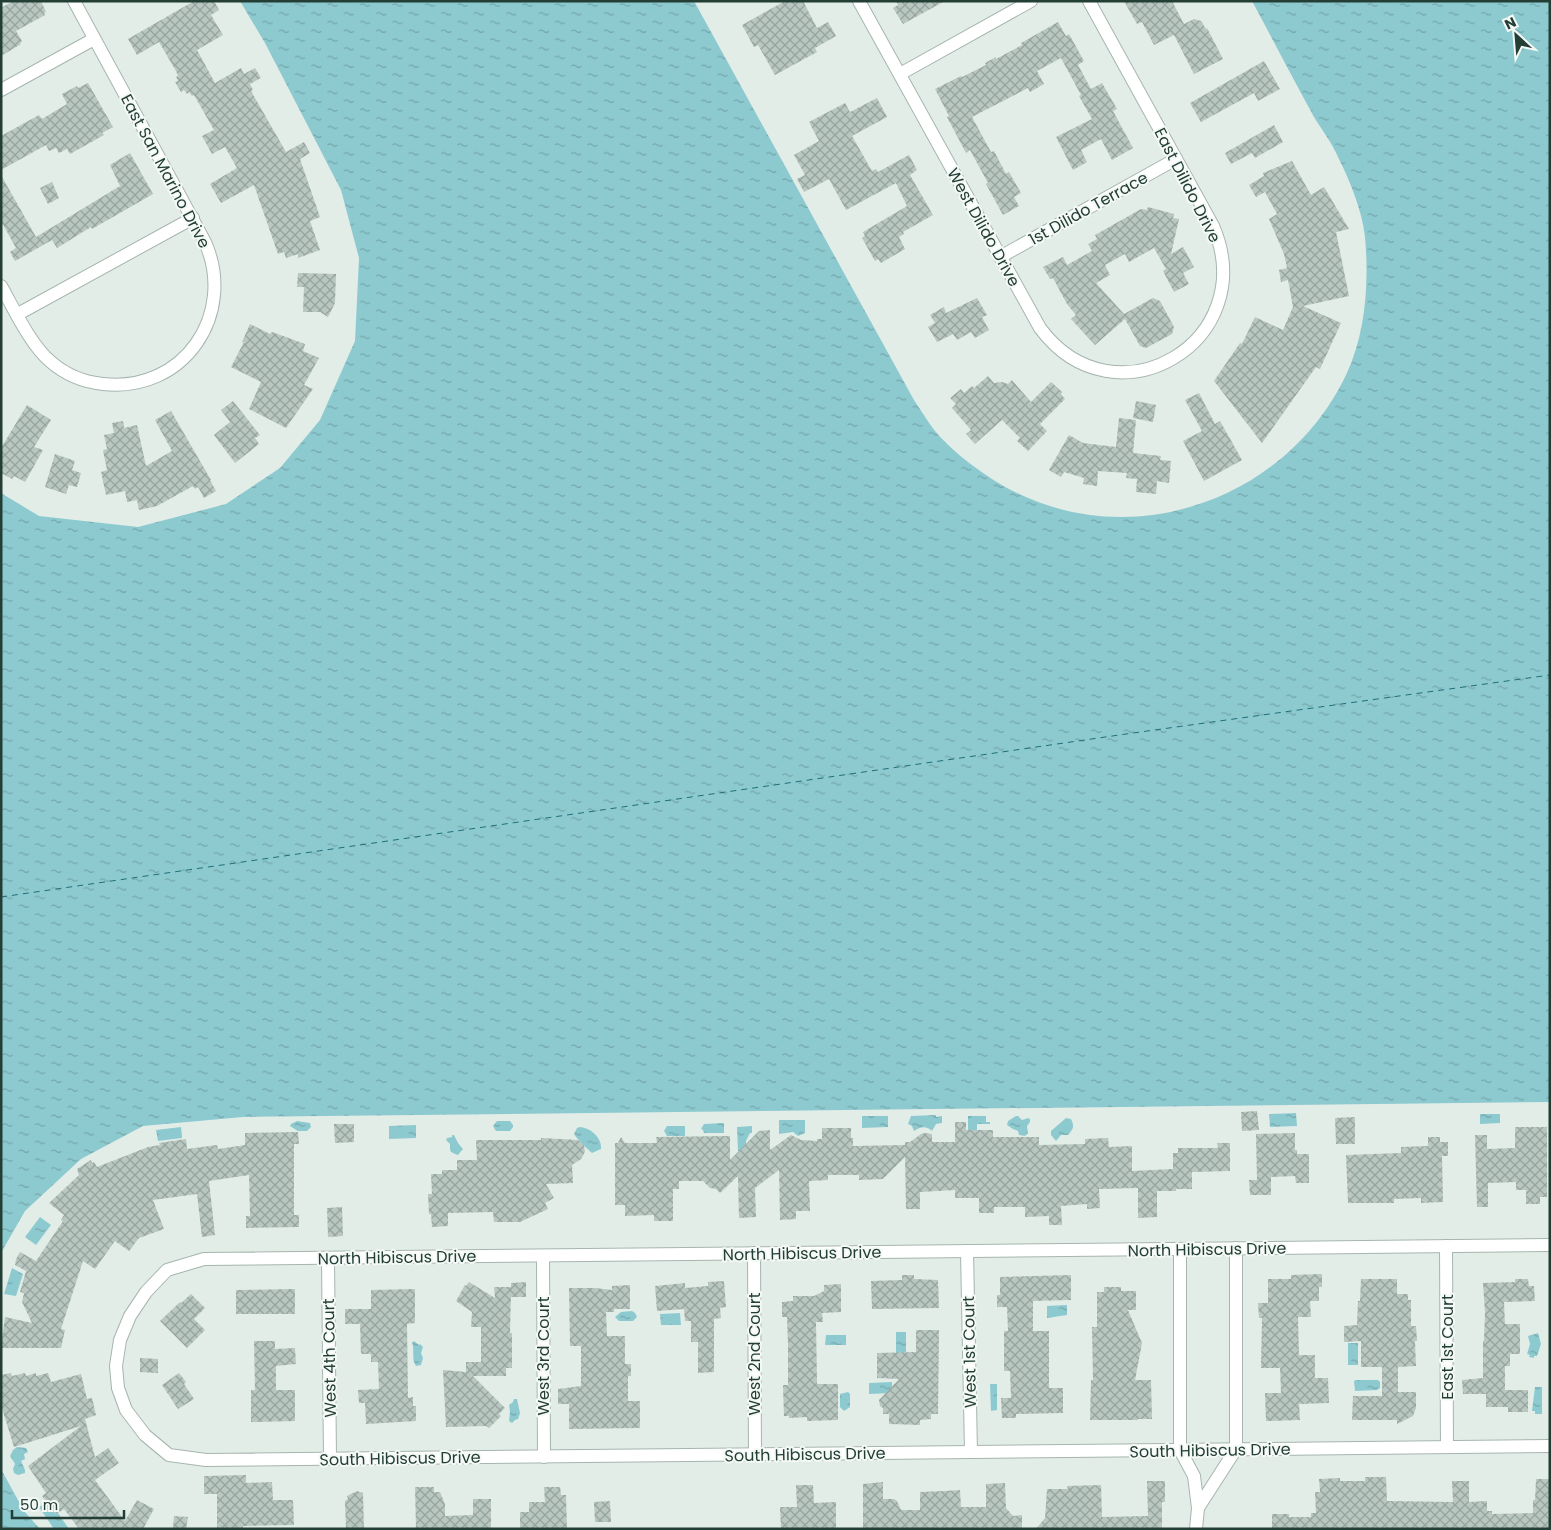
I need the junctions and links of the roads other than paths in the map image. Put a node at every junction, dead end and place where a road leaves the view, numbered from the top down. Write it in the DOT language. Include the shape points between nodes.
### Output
graph roads {
  1 [pos="74,1"];
  2 [pos="859,1"];
  3 [pos="1031,1"];
  4 [pos="1089,1"];
  5 [pos="94,39"];
  6 [pos="900,74"];
  7 [pos="1,90"];
  8 [pos="1176,159"];
  9 [pos="193,218"];
  10 [pos="1000,257"];
  11 [pos="1,286"];
  12 [pos="18,314"];
  13 [pos="1166,362"];
  14 [pos="1550,1245"];
  15 [pos="1446,1246"];
  16 [pos="1236,1248"];
  17 [pos="1180,1249"];
  18 [pos="967,1251"];
  19 [pos="754,1253"];
  20 [pos="543,1256"];
  21 [pos="328,1258"];
  22 [pos="116,1366"];
  23 [pos="1550,1446"];
  24 [pos="1447,1447"];
  25 [pos="1236,1449"];
  26 [pos="1180,1450"];
  27 [pos="971,1452"];
  28 [pos="755,1454"];
  29 [pos="544,1457"];
  30 [pos="330,1459"];
  31 [pos="1198,1508"];
  32 [pos="1196,1529"];
  1 -- 5 [label="street, East San Marino Drive"];
  2 -- 6 [label="street, West Dilido Drive"];
  3 -- 6 [label="street"];
  4 -- 8 [label="street, East Dilido Drive"];
  5 -- 7 [label="street"];
  5 -- 9 [label="street, East San Marino Drive"];
  6 -- 10 [label="street, West Dilido Drive"];
  8 -- 10 [label="street, 1st Dilido Terrace"];
  8 -- 13 [label="street, East Dilido Drive" via="1217,235 1223,257 1223,282 1217,306 1206,328 1189,347"];
  9 -- 12 [label="street"];
  9 -- 12 [label="street, East San Marino Drive" via="214,263 213,307 197,342 171,369 149,379 122,385 84,380 63,371 44,356"];
  10 -- 13 [label="street, West Dilido Drive" via="1040,328 1066,354 1091,368 1104,371 1130,372"];
  11 -- 12 [label="street, East San Marino Drive"];
  14 -- 15 [label="street, North Hibiscus Drive"];
  15 -- 16 [label="street, North Hibiscus Drive"];
  15 -- 24 [label="street, East 1st Court"];
  16 -- 17 [label="street, North Hibiscus Drive"];
  16 -- 25 [label="street"];
  17 -- 18 [label="street, North Hibiscus Drive"];
  17 -- 26 [label="street"];
  18 -- 19 [label="street, North Hibiscus Drive"];
  18 -- 27 [label="street, West 1st Court"];
  19 -- 20 [label="street, North Hibiscus Drive"];
  19 -- 28 [label="street, West 2nd Court"];
  20 -- 21 [label="street, North Hibiscus Drive"];
  20 -- 29 [label="street, West 3rd Court"];
  21 -- 22 [label="street, North Hibiscus Drive" via="204,1259 167,1270 146,1292 130,1316 120,1340"];
  21 -- 30 [label="street, West 4th Court"];
  22 -- 30 [label="street, South Hibiscus Drive" via="118,1388 126,1410 145,1435 170,1454 206,1460"];
  23 -- 24 [label="street, South Hibiscus Drive"];
  24 -- 25 [label="street, South Hibiscus Drive"];
  25 -- 26 [label="street, South Hibiscus Drive"];
  25 -- 31 [label="street"];
  26 -- 27 [label="street, South Hibiscus Drive"];
  26 -- 31 [label="street" via="1194,1476"];
  27 -- 28 [label="street, South Hibiscus Drive"];
  28 -- 29 [label="street, South Hibiscus Drive"];
  29 -- 30 [label="street, South Hibiscus Drive"];
  31 -- 32 [label="street"];
}
